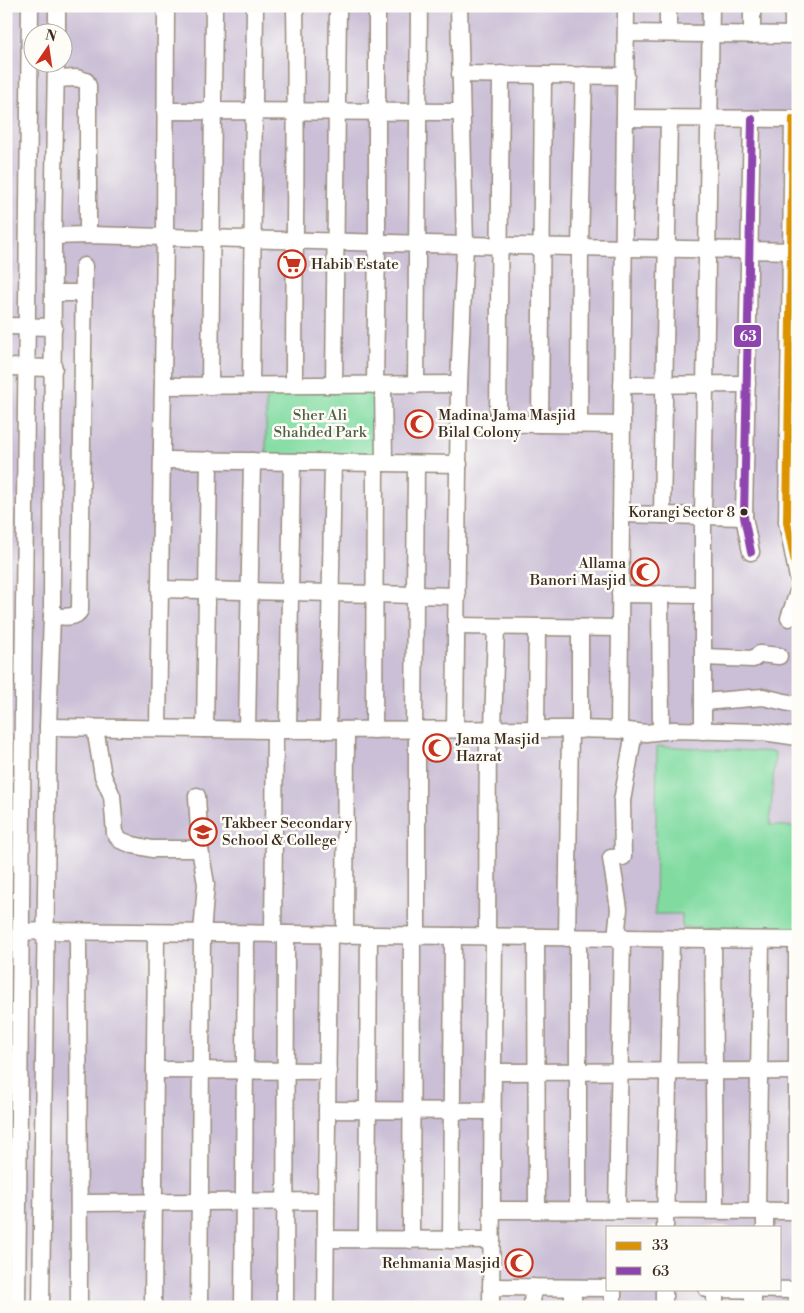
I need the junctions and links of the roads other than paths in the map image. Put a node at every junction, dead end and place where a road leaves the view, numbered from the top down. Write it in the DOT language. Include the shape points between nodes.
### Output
graph roads {
  1 [pos="30,6"];
  2 [pos="57,6"];
  3 [pos="166,6"];
  4 [pos="214,6"];
  5 [pos="255,6"];
  6 [pos="295,6"];
  7 [pos="338,6"];
  8 [pos="377,6"];
  9 [pos="419,6"];
  10 [pos="459,6"];
  11 [pos="626,6"];
  12 [pos="668,6"];
  13 [pos="711,6"];
  14 [pos="752,6"];
  15 [pos="793,6"];
  16 [pos="57,22"];
  17 [pos="626,33"];
  18 [pos="668,33"];
  19 [pos="710,34"];
  20 [pos="752,35"];
  21 [pos="795,35"];
  22 [pos="460,74"];
  23 [pos="501,74"];
  24 [pos="62,75"];
  25 [pos="543,75"];
  26 [pos="584,75"];
  27 [pos="626,76"];
  28 [pos="165,111"];
  29 [pos="212,111"];
  30 [pos="254,111"];
  31 [pos="297,111"];
  32 [pos="337,112"];
  33 [pos="378,112"];
  34 [pos="418,112"];
  35 [pos="461,112"];
  36 [pos="625,118"];
  37 [pos="669,118"];
  38 [pos="709,118"];
  39 [pos="752,119"];
  40 [pos="795,119"];
  41 [pos="71,235"];
  42 [pos="165,236"];
  43 [pos="212,238"];
  44 [pos="254,239"];
  45 [pos="294,240"];
  46 [pos="336,241"];
  47 [pos="377,243"];
  48 [pos="416,244"];
  49 [pos="465,245"];
  50 [pos="499,246"];
  51 [pos="541,246"];
  52 [pos="580,247"];
  53 [pos="624,248"];
  54 [pos="666,248"];
  55 [pos="708,249"];
  56 [pos="750,250"];
  57 [pos="795,250"];
  58 [pos="84,266"];
  59 [pos="70,293"];
  60 [pos="6,326"];
  61 [pos="27,326"];
  62 [pos="54,327"];
  63 [pos="6,367"];
  64 [pos="27,367"];
  65 [pos="54,368"];
  66 [pos="459,384"];
  67 [pos="705,384"];
  68 [pos="747,384"];
  69 [pos="294,385"];
  70 [pos="334,385"];
  71 [pos="379,385"];
  72 [pos="416,385"];
  73 [pos="622,385"];
  74 [pos="664,385"];
  75 [pos="163,386"];
  76 [pos="210,386"];
  77 [pos="251,386"];
  78 [pos="460,423"];
  79 [pos="498,424"];
  80 [pos="540,424"];
  81 [pos="579,424"];
  82 [pos="622,425"];
  83 [pos="162,460"];
  84 [pos="209,460"];
  85 [pos="252,461"];
  86 [pos="292,462"];
  87 [pos="333,462"];
  88 [pos="379,463"];
  89 [pos="416,464"];
  90 [pos="459,464"];
  91 [pos="621,514"];
  92 [pos="662,515"];
  93 [pos="703,516"];
  94 [pos="744,517"];
  95 [pos="751,552"];
  96 [pos="798,577"];
  97 [pos="160,589"];
  98 [pos="207,590"];
  99 [pos="250,591"];
  100 [pos="290,592"];
  101 [pos="798,592"];
  102 [pos="330,593"];
  103 [pos="374,594"];
  104 [pos="620,594"];
  105 [pos="660,594"];
  106 [pos="415,595"];
  107 [pos="703,595"];
  108 [pos="457,596"];
  109 [pos="61,616"];
  110 [pos="789,618"];
  111 [pos="456,626"];
  112 [pos="496,627"];
  113 [pos="537,627"];
  114 [pos="580,628"];
  115 [pos="620,628"];
  116 [pos="779,656"];
  117 [pos="703,657"];
  118 [pos="703,702"];
  119 [pos="798,705"];
  120 [pos="14,727"];
  121 [pos="48,727"];
  122 [pos="95,728"];
  123 [pos="158,728"];
  124 [pos="205,729"];
  125 [pos="247,729"];
  126 [pos="455,729"];
  127 [pos="491,729"];
  128 [pos="536,729"];
  129 [pos="281,730"];
  130 [pos="328,730"];
  131 [pos="346,730"];
  132 [pos="374,730"];
  133 [pos="416,730"];
  134 [pos="575,730"];
  135 [pos="626,731"];
  136 [pos="703,731"];
  137 [pos="661,732"];
  138 [pos="798,737"];
  139 [pos="197,796"];
  140 [pos="200,849"];
  141 [pos="45,931"];
  142 [pos="20,932"];
  143 [pos="78,932"];
  144 [pos="156,933"];
  145 [pos="202,933"];
  146 [pos="246,934"];
  147 [pos="280,934"];
  148 [pos="337,935"];
  149 [pos="369,935"];
  150 [pos="415,936"];
  151 [pos="453,936"];
  152 [pos="490,937"];
  153 [pos="536,937"];
  154 [pos="572,938"];
  155 [pos="619,938"];
  156 [pos="671,939"];
  157 [pos="713,939"];
  158 [pos="761,940"];
  159 [pos="797,940"];
  160 [pos="155,1070"];
  161 [pos="201,1070"];
  162 [pos="245,1070"];
  163 [pos="286,1070"];
  164 [pos="328,1071"];
  165 [pos="759,1071"];
  166 [pos="797,1071"];
  167 [pos="493,1072"];
  168 [pos="537,1072"];
  169 [pos="578,1072"];
  170 [pos="619,1072"];
  171 [pos="667,1072"];
  172 [pos="714,1072"];
  173 [pos="327,1110"];
  174 [pos="368,1110"];
  175 [pos="411,1110"];
  176 [pos="452,1110"];
  177 [pos="493,1111"];
  178 [pos="244,1201"];
  179 [pos="285,1201"];
  180 [pos="326,1201"];
  181 [pos="154,1202"];
  182 [pos="200,1202"];
  183 [pos="80,1203"];
  184 [pos="492,1210"];
  185 [pos="537,1210"];
  186 [pos="578,1210"];
  187 [pos="617,1210"];
  188 [pos="665,1210"];
  189 [pos="715,1210"];
  190 [pos="761,1210"];
  191 [pos="797,1211"];
  192 [pos="665,1226"];
  193 [pos="764,1226"];
  194 [pos="326,1239"];
  195 [pos="367,1239"];
  196 [pos="410,1240"];
  197 [pos="451,1240"];
  198 [pos="492,1240"];
  199 [pos="491,1287"];
  200 [pos="533,1288"];
  201 [pos="574,1288"];
  202 [pos="606,1288"];
  203 [pos="613,1290"];
  204 [pos="664,1290"];
  205 [pos="715,1290"];
  206 [pos="753,1290"];
  207 [pos="764,1290"];
  208 [pos="798,1290"];
  209 [pos="16,1307"];
  210 [pos="41,1307"];
  211 [pos="79,1307"];
  212 [pos="153,1307"];
  213 [pos="198,1307"];
  214 [pos="243,1307"];
  215 [pos="284,1307"];
  216 [pos="325,1307"];
  217 [pos="491,1307"];
  218 [pos="532,1307"];
  219 [pos="573,1307"];
  220 [pos="613,1307"];
  221 [pos="664,1307"];
  222 [pos="714,1307"];
  223 [pos="753,1307"];
  224 [pos="797,1307"];
  1 -- 61 [label="street"];
  2 -- 16 [label="street"];
  3 -- 28 [label="street"];
  4 -- 29 [label="street"];
  5 -- 30 [label="street"];
  6 -- 31 [label="street"];
  7 -- 32 [label="street"];
  8 -- 33 [label="street"];
  9 -- 34 [label="street"];
  10 -- 22 [label="street"];
  11 -- 17 [label="street"];
  12 -- 18 [label="street"];
  13 -- 19 [label="street"];
  14 -- 20 [label="street"];
  15 -- 21 [label="street"];
  17 -- 18 [label="street"];
  17 -- 27 [label="street"];
  18 -- 19 [label="street"];
  19 -- 20 [label="street"];
  19 -- 38 [label="street"];
  20 -- 21 [label="street"];
  22 -- 23 [label="street"];
  22 -- 35 [label="street"];
  23 -- 25 [label="street"];
  23 -- 50 [label="street"];
  24 -- 41 [label="street"];
  24 -- 41 [label="street" via="86,81 88,86"];
  25 -- 26 [label="street"];
  25 -- 51 [label="street"];
  26 -- 27 [label="street"];
  26 -- 52 [label="street"];
  27 -- 36 [label="street"];
  28 -- 29 [label="street"];
  28 -- 42 [label="street"];
  29 -- 30 [label="street"];
  29 -- 43 [label="street"];
  30 -- 31 [label="street"];
  30 -- 44 [label="street"];
  31 -- 32 [label="street"];
  31 -- 45 [label="street"];
  32 -- 33 [label="street"];
  32 -- 46 [label="street"];
  33 -- 34 [label="street"];
  33 -- 47 [label="street"];
  34 -- 35 [label="street"];
  34 -- 48 [label="street"];
  35 -- 49 [label="street"];
  36 -- 37 [label="street"];
  36 -- 53 [label="street"];
  37 -- 38 [label="street"];
  37 -- 54 [label="street"];
  38 -- 39 [label="street"];
  38 -- 55 [label="street"];
  39 -- 40 [label="street"];
  39 -- 56 [label="street"];
  40 -- 57 [label="street"];
  41 -- 42 [label="street"];
  41 -- 59 [label="street"];
  42 -- 43 [label="street"];
  42 -- 75 [label="street"];
  43 -- 44 [label="street"];
  43 -- 76 [label="street"];
  44 -- 45 [label="street"];
  44 -- 77 [label="street"];
  45 -- 46 [label="street"];
  45 -- 69 [label="street"];
  46 -- 47 [label="street"];
  46 -- 70 [label="street"];
  47 -- 48 [label="street"];
  47 -- 71 [label="street"];
  48 -- 49 [label="street"];
  48 -- 72 [label="street"];
  49 -- 50 [label="street"];
  49 -- 66 [label="street"];
  50 -- 51 [label="street"];
  50 -- 79 [label="street"];
  51 -- 52 [label="street"];
  51 -- 80 [label="street"];
  52 -- 53 [label="street"];
  52 -- 81 [label="street"];
  53 -- 54 [label="street"];
  53 -- 73 [label="street"];
  54 -- 55 [label="street"];
  54 -- 74 [label="street"];
  55 -- 56 [label="street"];
  55 -- 67 [label="street"];
  56 -- 57 [label="street"];
  56 -- 68 [label="street"];
  57 -- 96 [label="street" via="786,522"];
  58 -- 59 [label="street"];
  59 -- 62 [label="street"];
  59 -- 109 [label="street" via="80,610 78,614"];
  60 -- 61 [label="street"];
  61 -- 62 [label="street"];
  61 -- 64 [label="street"];
  62 -- 65 [label="street"];
  63 -- 64 [label="street"];
  64 -- 65 [label="street"];
  64 -- 120 [label="street"];
  65 -- 109 [label="street" via="52,417"];
  66 -- 72 [label="street"];
  66 -- 78 [label="street"];
  67 -- 68 [label="street"];
  67 -- 74 [label="street"];
  67 -- 93 [label="street"];
  68 -- 94 [label="street"];
  69 -- 70 [label="street"];
  69 -- 77 [label="street"];
  70 -- 71 [label="street"];
  71 -- 72 [label="street"];
  71 -- 88 [label="street"];
  73 -- 74 [label="street"];
  73 -- 82 [label="street"];
  74 -- 92 [label="street"];
  75 -- 76 [label="street"];
  75 -- 83 [label="street"];
  76 -- 77 [label="street"];
  78 -- 79 [label="street"];
  78 -- 90 [label="street"];
  79 -- 80 [label="street"];
  80 -- 81 [label="street"];
  81 -- 82 [label="street"];
  82 -- 91 [label="street"];
  83 -- 84 [label="street"];
  83 -- 97 [label="street"];
  84 -- 85 [label="street"];
  84 -- 98 [label="street"];
  85 -- 86 [label="street"];
  85 -- 99 [label="street"];
  86 -- 87 [label="street"];
  86 -- 100 [label="street"];
  87 -- 88 [label="street"];
  87 -- 102 [label="street"];
  88 -- 89 [label="street"];
  88 -- 103 [label="street"];
  89 -- 90 [label="street"];
  89 -- 106 [label="street"];
  90 -- 108 [label="street"];
  91 -- 92 [label="street"];
  91 -- 104 [label="street"];
  92 -- 93 [label="street"];
  93 -- 94 [label="street"];
  93 -- 107 [label="street"];
  94 -- 95 [label="street"];
  97 -- 98 [label="street"];
  97 -- 123 [label="street"];
  98 -- 99 [label="street"];
  98 -- 124 [label="street"];
  99 -- 100 [label="street"];
  99 -- 125 [label="street"];
  100 -- 102 [label="street"];
  100 -- 129 [label="street"];
  101 -- 110 [label="street"];
  102 -- 103 [label="street"];
  102 -- 130 [label="street"];
  103 -- 106 [label="street"];
  103 -- 132 [label="street"];
  104 -- 105 [label="street"];
  104 -- 115 [label="street"];
  105 -- 107 [label="street"];
  105 -- 137 [label="street"];
  106 -- 108 [label="street"];
  106 -- 133 [label="street"];
  107 -- 117 [label="street"];
  108 -- 111 [label="street"];
  109 -- 121 [label="street"];
  111 -- 112 [label="street"];
  111 -- 126 [label="street"];
  112 -- 113 [label="street"];
  112 -- 127 [label="street"];
  113 -- 114 [label="street"];
  113 -- 128 [label="street"];
  114 -- 115 [label="street"];
  114 -- 134 [label="street"];
  115 -- 135 [label="street"];
  116 -- 117 [label="street" via="760,654 753,659"];
  117 -- 118 [label="street"];
  118 -- 119 [label="street" via="763,697"];
  118 -- 136 [label="street"];
  120 -- 142 [label="street"];
  121 -- 122 [label="street"];
  121 -- 141 [label="street"];
  122 -- 123 [label="street"];
  122 -- 140 [label="street" via="103,776 112,796 115,833 120,840 152,849"];
  123 -- 124 [label="street"];
  124 -- 125 [label="street"];
  125 -- 129 [label="street"];
  126 -- 127 [label="street"];
  126 -- 133 [label="street"];
  127 -- 128 [label="street"];
  127 -- 152 [label="street"];
  128 -- 134 [label="street"];
  129 -- 130 [label="street"];
  129 -- 147 [label="street"];
  130 -- 131 [label="street"];
  131 -- 132 [label="street"];
  131 -- 148 [label="street"];
  132 -- 133 [label="street"];
  133 -- 150 [label="street"];
  134 -- 135 [label="street"];
  134 -- 154 [label="street"];
  135 -- 137 [label="street"];
  135 -- 155 [label="street" via="623,857 611,858 619,909"];
  136 -- 137 [label="street"];
  136 -- 138 [label="street" via="763,732"];
  139 -- 140 [label="street"];
  140 -- 145 [label="street" via="206,884"];
  141 -- 142 [label="street"];
  141 -- 143 [label="street"];
  141 -- 210 [label="street"];
  142 -- 209 [label="street"];
  143 -- 144 [label="street"];
  143 -- 183 [label="street"];
  144 -- 145 [label="street"];
  144 -- 160 [label="street"];
  145 -- 146 [label="street"];
  145 -- 161 [label="street"];
  146 -- 147 [label="street"];
  146 -- 162 [label="street"];
  147 -- 148 [label="street"];
  147 -- 163 [label="street"];
  148 -- 149 [label="street"];
  148 -- 164 [label="street"];
  149 -- 150 [label="street"];
  149 -- 174 [label="street"];
  150 -- 151 [label="street"];
  150 -- 175 [label="street"];
  151 -- 152 [label="street"];
  151 -- 176 [label="street"];
  152 -- 153 [label="street"];
  152 -- 167 [label="street"];
  153 -- 154 [label="street"];
  153 -- 168 [label="street"];
  154 -- 155 [label="street"];
  154 -- 169 [label="street"];
  155 -- 156 [label="street"];
  155 -- 170 [label="street"];
  156 -- 157 [label="street"];
  156 -- 171 [label="street"];
  157 -- 158 [label="street"];
  157 -- 172 [label="street"];
  158 -- 159 [label="street"];
  158 -- 165 [label="street"];
  159 -- 166 [label="street"];
  160 -- 161 [label="street"];
  160 -- 181 [label="street"];
  161 -- 162 [label="street"];
  161 -- 182 [label="street"];
  162 -- 163 [label="street"];
  162 -- 178 [label="street"];
  163 -- 164 [label="street"];
  163 -- 179 [label="street"];
  164 -- 173 [label="street"];
  165 -- 166 [label="street"];
  165 -- 172 [label="street"];
  165 -- 190 [label="street"];
  166 -- 191 [label="street"];
  167 -- 168 [label="street"];
  167 -- 177 [label="street"];
  168 -- 169 [label="street"];
  168 -- 185 [label="street"];
  169 -- 170 [label="street"];
  169 -- 186 [label="street"];
  170 -- 171 [label="street"];
  170 -- 187 [label="street"];
  171 -- 172 [label="street"];
  171 -- 188 [label="street"];
  172 -- 189 [label="street"];
  173 -- 174 [label="street"];
  173 -- 180 [label="street"];
  174 -- 175 [label="street"];
  174 -- 195 [label="street"];
  175 -- 176 [label="street"];
  175 -- 196 [label="street"];
  176 -- 177 [label="street"];
  176 -- 197 [label="street"];
  177 -- 184 [label="street"];
  178 -- 179 [label="street"];
  178 -- 182 [label="street"];
  178 -- 214 [label="street"];
  179 -- 180 [label="street"];
  179 -- 215 [label="street"];
  180 -- 194 [label="street"];
  181 -- 182 [label="street"];
  181 -- 183 [label="street"];
  181 -- 212 [label="street"];
  182 -- 213 [label="street"];
  183 -- 211 [label="street"];
  184 -- 185 [label="street"];
  184 -- 198 [label="street"];
  185 -- 186 [label="street"];
  186 -- 187 [label="street"];
  187 -- 188 [label="street"];
  188 -- 189 [label="street"];
  188 -- 192 [label="street"];
  189 -- 190 [label="street"];
  190 -- 191 [label="street"];
  190 -- 193 [label="street"];
  194 -- 195 [label="street"];
  194 -- 216 [label="street"];
  195 -- 196 [label="street"];
  196 -- 197 [label="street"];
  197 -- 198 [label="street"];
  198 -- 199 [label="street"];
  199 -- 200 [label="street"];
  199 -- 217 [label="street"];
  200 -- 201 [label="street"];
  200 -- 218 [label="street"];
  201 -- 202 [label="street"];
  201 -- 219 [label="street"];
  203 -- 220 [label="street"];
  204 -- 221 [label="street"];
  205 -- 222 [label="street"];
  206 -- 207 [label="street"];
  206 -- 223 [label="street"];
  207 -- 208 [label="street"];
  208 -- 224 [label="street"];
}
